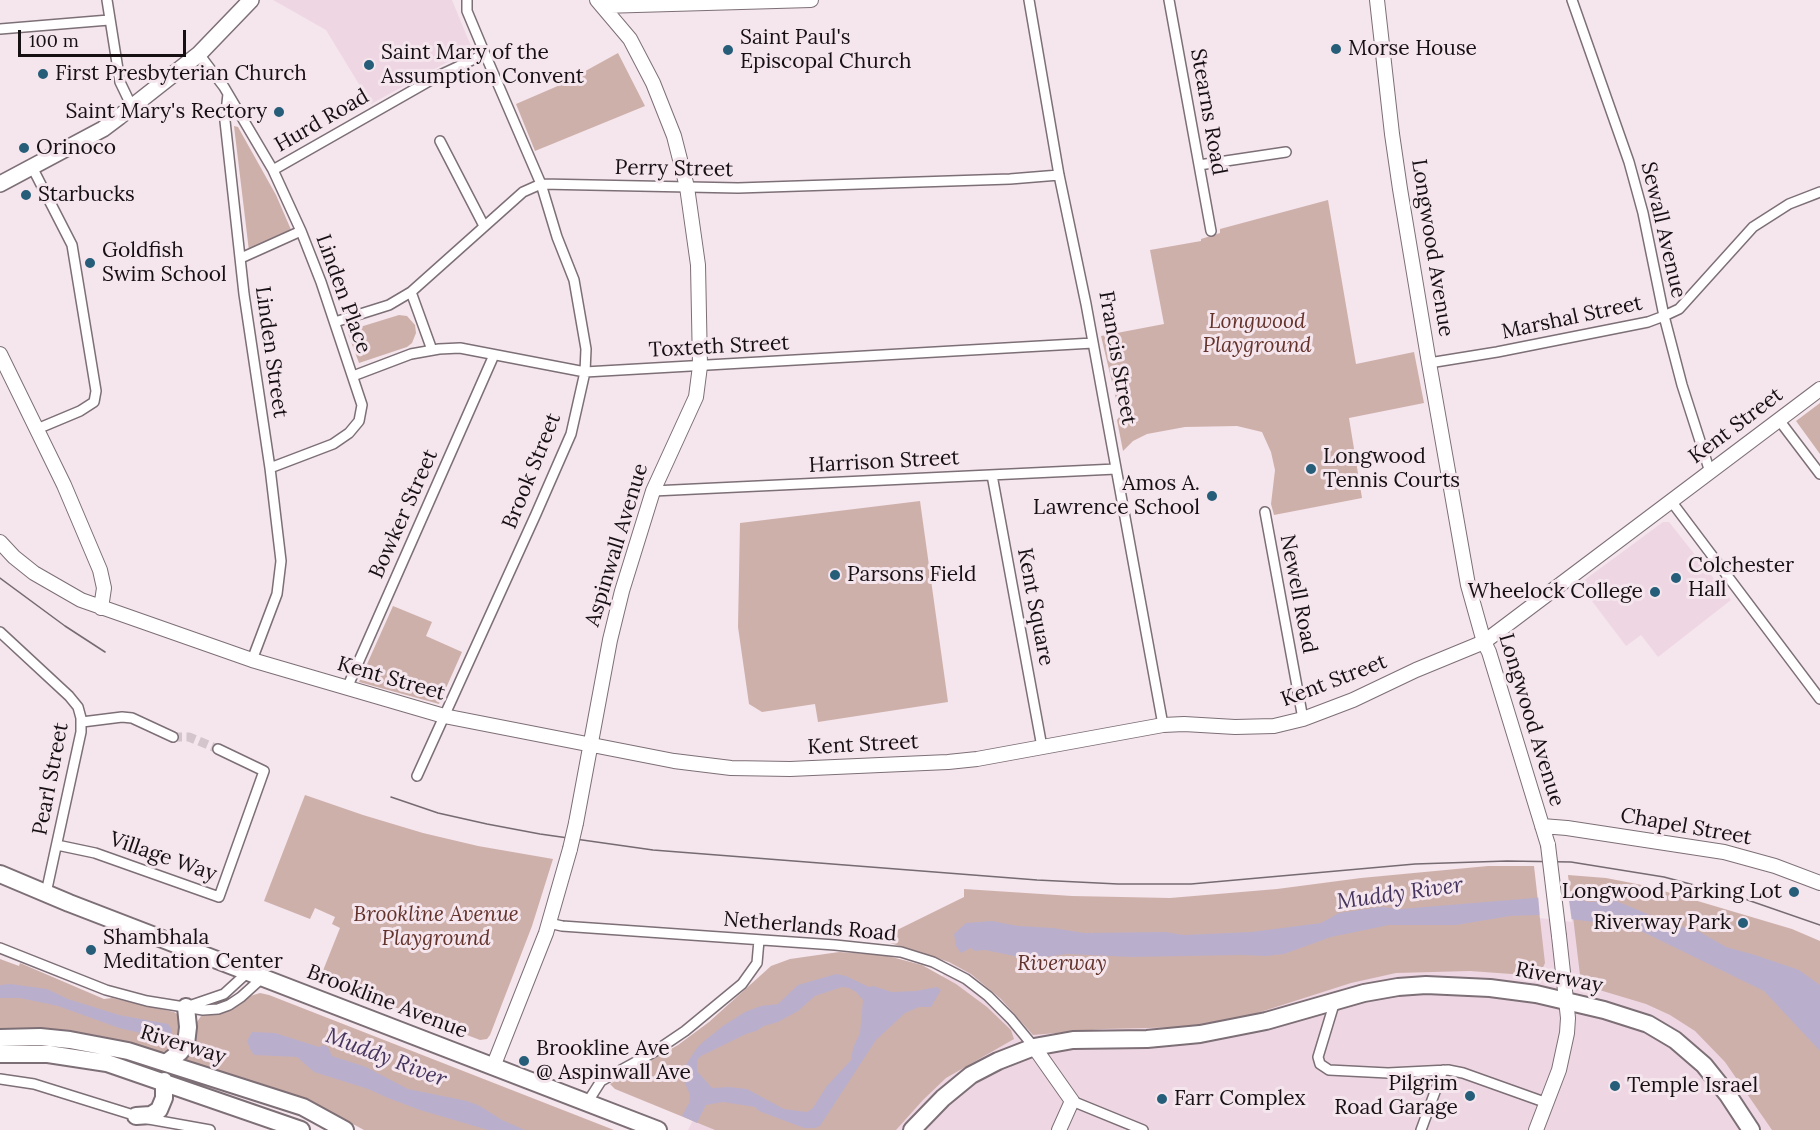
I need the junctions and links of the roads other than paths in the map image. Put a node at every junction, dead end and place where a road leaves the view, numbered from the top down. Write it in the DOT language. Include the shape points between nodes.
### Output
graph roads {
  1 [pos="107,0"];
  2 [pos="251,0"];
  3 [pos="466,0"];
  4 [pos="811,0"];
  5 [pos="1029,0"];
  6 [pos="1169,0"];
  7 [pos="1377,0"];
  8 [pos="1572,0"];
  9 [pos="669,2"];
  10 [pos="600,3"];
  11 [pos="622,3"];
  12 [pos="110,20"];
  13 [pos="0,28"];
  14 [pos="630,39"];
  15 [pos="199,54"];
  16 [pos="484,54"];
  17 [pos="228,94"];
  18 [pos="132,107"];
  19 [pos="440,141"];
  20 [pos="1286,152"];
  21 [pos="1199,165"];
  22 [pos="32,167"];
  23 [pos="273,170"];
  24 [pos="1059,175"];
  25 [pos="0,184"];
  26 [pos="541,184"];
  27 [pos="687,187"];
  28 [pos="1820,192"];
  29 [pos="484,226"];
  30 [pos="301,231"];
  31 [pos="1211,231"];
  32 [pos="241,258"];
  33 [pos="411,292"];
  34 [pos="1664,316"];
  35 [pos="335,322"];
  36 [pos="1093,344"];
  37 [pos="432,350"];
  38 [pos="0,354"];
  39 [pos="494,355"];
  40 [pos="1429,363"];
  41 [pos="700,366"];
  42 [pos="585,372"];
  43 [pos="353,376"];
  44 [pos="1820,388"];
  45 [pos="1779,420"];
  46 [pos="37,429"];
  47 [pos="270,468"];
  48 [pos="1116,469"];
  49 [pos="1710,472"];
  50 [pos="1820,474"];
  51 [pos="992,475"];
  52 [pos="653,491"];
  53 [pos="1671,501"];
  54 [pos="1265,512"];
  55 [pos="0,542"];
  56 [pos="101,608"];
  57 [pos="0,632"];
  58 [pos="1484,642"];
  59 [pos="252,660"];
  60 [pos="347,688"];
  61 [pos="1820,699"];
  62 [pos="444,716"];
  63 [pos="1303,719"];
  64 [pos="82,722"];
  65 [pos="1163,725"];
  66 [pos="172,737"];
  67 [pos="590,745"];
  68 [pos="1042,747"];
  69 [pos="218,750"];
  70 [pos="417,776"];
  71 [pos="1542,826"];
  72 [pos="57,845"];
  73 [pos="0,874"];
  74 [pos="1820,883"];
  75 [pos="46,893"];
  76 [pos="549,923"];
  77 [pos="759,940"];
  78 [pos="0,948"];
  79 [pos="255,975"];
  80 [pos="1335,1000"];
  81 [pos="1565,1000"];
  82 [pos="186,1006"];
  83 [pos="0,1038"];
  84 [pos="1034,1047"];
  85 [pos="0,1054"];
  86 [pos="166,1063"];
  87 [pos="494,1067"];
  88 [pos="1443,1070"];
  89 [pos="0,1079"];
  90 [pos="164,1081"];
  91 [pos="1072,1101"];
  92 [pos="587,1103"];
  93 [pos="1546,1103"];
  94 [pos="136,1116"];
  95 [pos="210,1130"];
  96 [pos="302,1130"];
  97 [pos="345,1130"];
  98 [pos="658,1130"];
  99 [pos="912,1130"];
  100 [pos="1059,1130"];
  101 [pos="1143,1130"];
  102 [pos="1421,1130"];
  103 [pos="1536,1130"];
  104 [pos="1751,1130"];
  1 -- 12 [label="street"];
  2 -- 15 [label="main road"];
  3 -- 16 [label="street, Brook Street"];
  4 -- 9 [label="main road"];
  5 -- 24 [label="street, Francis Street"];
  6 -- 21 [label="street, Stearns Road"];
  7 -- 40 [label="main road, Longwood Avenue" via="1392,134"];
  8 -- 34 [label="street, Sewall Avenue" via="1629,162"];
  9 -- 11 [label="main road"];
  10 -- 11 [label="main road"];
  10 -- 14 [label="main road, Aspinwall Avenue"];
  11 -- 14 [label="main road, Aspinwall Avenue"];
  12 -- 13 [label="street"];
  12 -- 18 [label="street" via="120,82"];
  14 -- 27 [label="main road, Aspinwall Avenue" via="660,99"];
  15 -- 17 [label="street"];
  15 -- 18 [label="main road"];
  16 -- 23 [label="street, Hurd Road"];
  16 -- 26 [label="street, Brook Street"];
  17 -- 23 [label="street, Linden Place"];
  17 -- 32 [label="street, Linden Street" via="225,121"];
  18 -- 22 [label="main road" via="103,129"];
  19 -- 29 [label="street"];
  20 -- 21 [label="street"];
  21 -- 31 [label="street, Stearns Road"];
  22 -- 25 [label="main road"];
  22 -- 46 [label="street" via="72,245 96,391 93,402 80,411"];
  23 -- 30 [label="street, Linden Place"];
  24 -- 27 [label="street, Perry Street"];
  24 -- 36 [label="street, Francis Street"];
  26 -- 27 [label="street, Perry Street"];
  26 -- 29 [label="street" via="523,192"];
  26 -- 42 [label="street, Brook Street" via="574,280 586,349"];
  27 -- 41 [label="main road, Aspinwall Avenue" via="698,265"];
  28 -- 34 [label="street, Marshal Street" via="1788,204 1753,227 1679,309"];
  29 -- 33 [label="street"];
  30 -- 32 [label="street"];
  30 -- 35 [label="street, Linden Place"];
  32 -- 47 [label="street, Linden Street"];
  33 -- 35 [label="street" via="389,304"];
  33 -- 37 [label="street"];
  34 -- 40 [label="street, Marshal Street"];
  34 -- 49 [label="street, Sewall Avenue"];
  35 -- 43 [label="street, Linden Place"];
  36 -- 41 [label="street, Toxteth Street"];
  36 -- 48 [label="street, Francis Street"];
  37 -- 39 [label="street, Toxteth Street" via="460,348"];
  37 -- 43 [label="street, Toxteth Street"];
  38 -- 46 [label="main road"];
  39 -- 42 [label="street, Toxteth Street"];
  39 -- 60 [label="street, Bowker Street"];
  40 -- 58 [label="main road, Longwood Avenue" via="1468,585"];
  41 -- 42 [label="street, Toxteth Street"];
  41 -- 52 [label="main road, Aspinwall Avenue" via="696,397"];
  42 -- 62 [label="street, Brook Street" via="571,434"];
  43 -- 47 [label="street, Linden Place" via="362,410 349,433 333,444"];
  44 -- 45 [label="main road, Kent Street"];
  45 -- 49 [label="main road, Kent Street"];
  45 -- 50 [label="street"];
  46 -- 56 [label="main road" via="100,570 104,588"];
  47 -- 59 [label="street, Linden Street" via="280,578"];
  48 -- 51 [label="street, Harrison Street"];
  48 -- 65 [label="street, Francis Street"];
  49 -- 53 [label="main road, Kent Street"];
  51 -- 52 [label="street, Harrison Street"];
  51 -- 68 [label="street, Kent Square"];
  52 -- 67 [label="main road, Aspinwall Avenue" via="614,623"];
  53 -- 58 [label="main road, Kent Street"];
  53 -- 61 [label="street"];
  54 -- 63 [label="street, Newell Road"];
  55 -- 56 [label="main road, Kent Street" via="34,573"];
  56 -- 59 [label="main road, Kent Street"];
  57 -- 64 [label="street, Pearl Street" via="71,698"];
  58 -- 63 [label="main road, Kent Street"];
  58 -- 71 [label="main road, Longwood Avenue"];
  59 -- 60 [label="main road, Kent Street"];
  60 -- 62 [label="main road, Kent Street"];
  62 -- 67 [label="main road, Kent Street"];
  62 -- 70 [label="street, Brook Street"];
  63 -- 65 [label="main road, Kent Street" via="1262,727"];
  64 -- 66 [label="street" via="132,718"];
  64 -- 72 [label="street, Pearl Street"];
  65 -- 68 [label="main road, Kent Street"];
  67 -- 68 [label="main road, Kent Street" via="695,764 759,769 948,762"];
  67 -- 76 [label="main road, Aspinwall Avenue, bridge" via="576,823"];
  69 -- 72 [label="street, Village Way" via="264,771 219,897 95,853"];
  71 -- 74 [label="main road, Chapel Street" via="1724,852"];
  71 -- 81 [label="main road, Longwood Avenue, bridge" via="1548,845"];
  72 -- 75 [label="street, Pearl Street"];
  73 -- 75 [label="highway, Brookline Avenue"];
  75 -- 79 [label="highway, Brookline Avenue"];
  76 -- 77 [label="street, Netherlands Road"];
  76 -- 87 [label="main road, Aspinwall Avenue"];
  77 -- 84 [label="street, Netherlands Road" via="888,949 933,962 988,996"];
  77 -- 92 [label="street" via="757,963 742,984 685,1031 601,1081"];
  78 -- 82 [label="street" via="106,990"];
  79 -- 82 [label="street" via="223,994"];
  79 -- 82 [label="street" via="237,1000 222,1008 203,1010"];
  79 -- 87 [label="highway, Brookline Avenue"];
  80 -- 81 [label="highway, Riverway" via="1388,988 1426,986 1510,990"];
  80 -- 84 [label="highway, Riverway" via="1266,1021 1200,1034 1072,1040"];
  80 -- 88 [label="street" via="1318,1058 1324,1068 1388,1073"];
  81 -- 93 [label="main road, Longwood Avenue" via="1566,1041"];
  81 -- 104 [label="highway, Riverway" via="1630,1017 1675,1040 1713,1075"];
  82 -- 86 [label="highway" via="186,1044"];
  83 -- 86 [label="highway, Riverway" via="79,1041"];
  84 -- 91 [label="main road"];
  84 -- 99 [label="highway, Riverway" via="971,1075"];
  85 -- 90 [label="highway, Riverway" via="89,1059"];
  86 -- 97 [label="highway, Riverway" via="303,1107"];
  87 -- 92 [label="highway, Brookline Avenue"];
  88 -- 93 [label="street" via="1463,1073"];
  88 -- 102 [label="street"];
  89 -- 94 [label="street" via="29,1082"];
  90 -- 94 [label="highway" via="159,1110"];
  90 -- 96 [label="highway, Riverway"];
  91 -- 100 [label="main road"];
  91 -- 101 [label="street"];
  92 -- 98 [label="highway, Brookline Avenue"];
  93 -- 103 [label="main road, Longwood Avenue"];
  94 -- 95 [label="street"];
}
